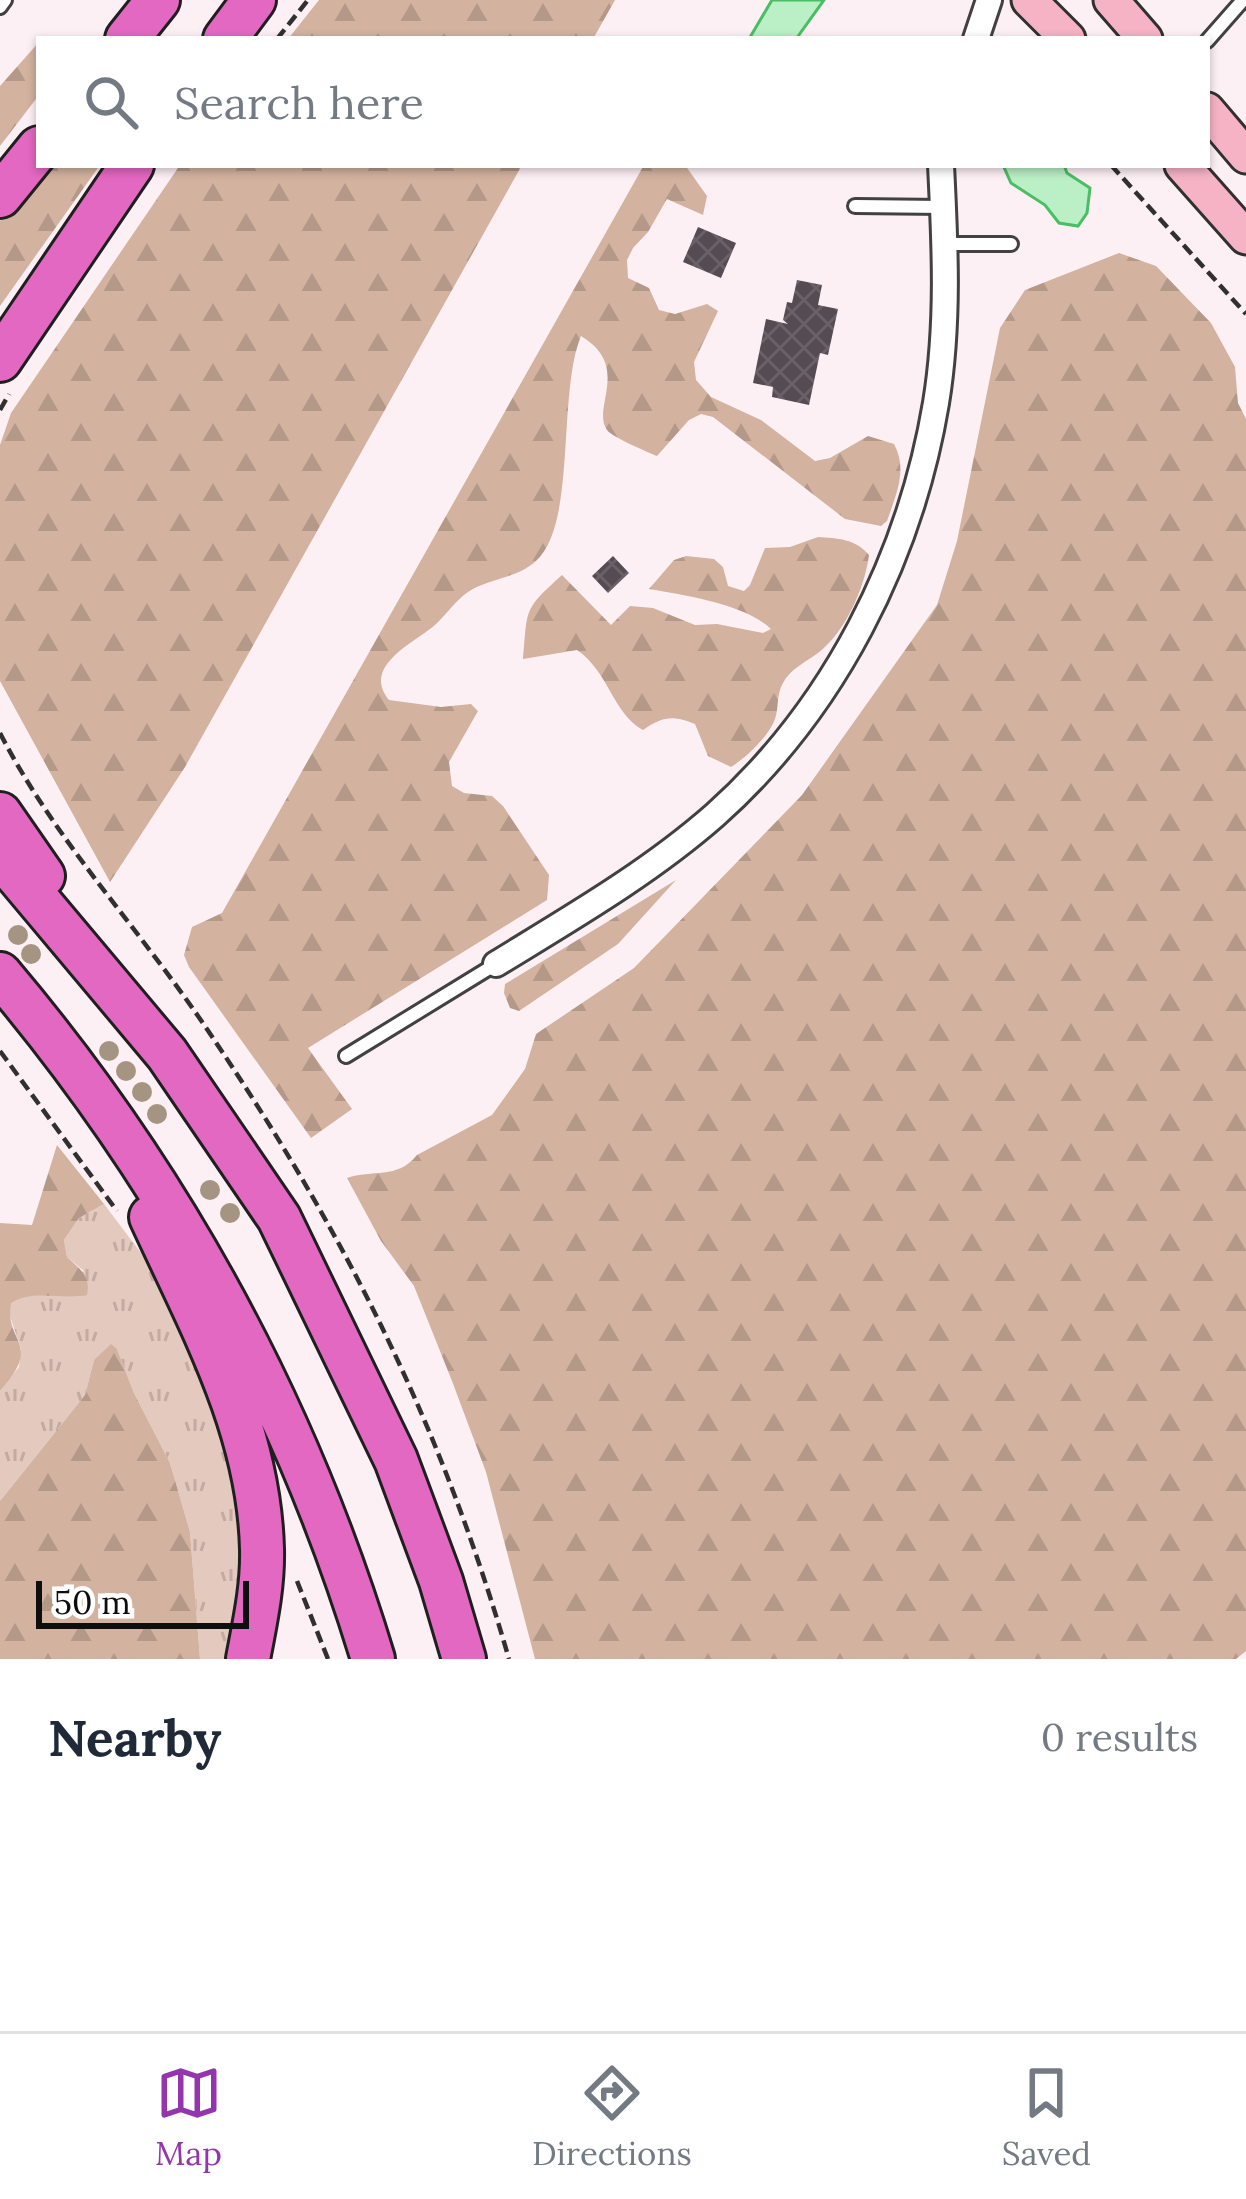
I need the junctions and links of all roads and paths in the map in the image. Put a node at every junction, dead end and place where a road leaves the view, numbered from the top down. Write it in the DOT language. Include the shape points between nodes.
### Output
graph roads {
  1 [pos="158,0"];
  2 [pos="254,0"];
  3 [pos="308,0"];
  4 [pos="989,0"];
  5 [pos="1029,0"];
  6 [pos="1111,0"];
  7 [pos="1243,0"];
  8 [pos="129,36"];
  9 [pos="227,36"];
  10 [pos="279,36"];
  11 [pos="977,36"];
  12 [pos="1065,36"];
  13 [pos="1142,36"];
  14 [pos="1210,38"];
  15 [pos="1210,114"];
  16 [pos="36,152"];
  17 [pos="1246,156"];
  18 [pos="130,168"];
  19 [pos="941,168"];
  20 [pos="1114,168"];
  21 [pos="1185,168"];
  22 [pos="0,196"];
  23 [pos="855,206"];
  24 [pos="944,207"];
  25 [pos="1246,237"];
  26 [pos="945,244"];
  27 [pos="1011,244"];
  28 [pos="1246,314"];
  29 [pos="0,360"];
  30 [pos="0,814"];
  31 [pos="0,855"];
  32 [pos="496,964"];
  33 [pos="0,974"];
  34 [pos="167,1054"];
  35 [pos="346,1056"];
  36 [pos="89,1086"];
  37 [pos="296,1579"];
  38 [pos="248,1659"];
  39 [pos="328,1659"];
  40 [pos="373,1659"];
  41 [pos="464,1659"];
  1 -- 8 [label="highway"];
  2 -- 9 [label="highway"];
  3 -- 10 [label="path"];
  4 -- 11 [label="street"];
  5 -- 12 [label="main road"];
  6 -- 13 [label="main road"];
  7 -- 14 [label="lane"];
  15 -- 17 [label="main road"];
  16 -- 22 [label="highway"];
  18 -- 29 [label="highway"];
  19 -- 24 [label="street"];
  20 -- 28 [label="path"];
  21 -- 25 [label="main road"];
  23 -- 24 [label="lane"];
  24 -- 26 [label="street"];
  26 -- 27 [label="lane"];
  26 -- 32 [label="street" via="940,372 920,476 880,588 832,678 716,815"];
  30 -- 34 [label="highway"];
  31 -- 34 [label="highway"];
  32 -- 35 [label="lane"];
  33 -- 36 [label="highway"];
  34 -- 41 [label="highway" via="279,1218 345,1348 396,1460"];
  36 -- 38 [label="highway" via="225,1376 250,1453 262,1550"];
  36 -- 40 [label="highway" via="169,1201 258,1362 310,1474"];
  37 -- 39 [label="path"];
}
